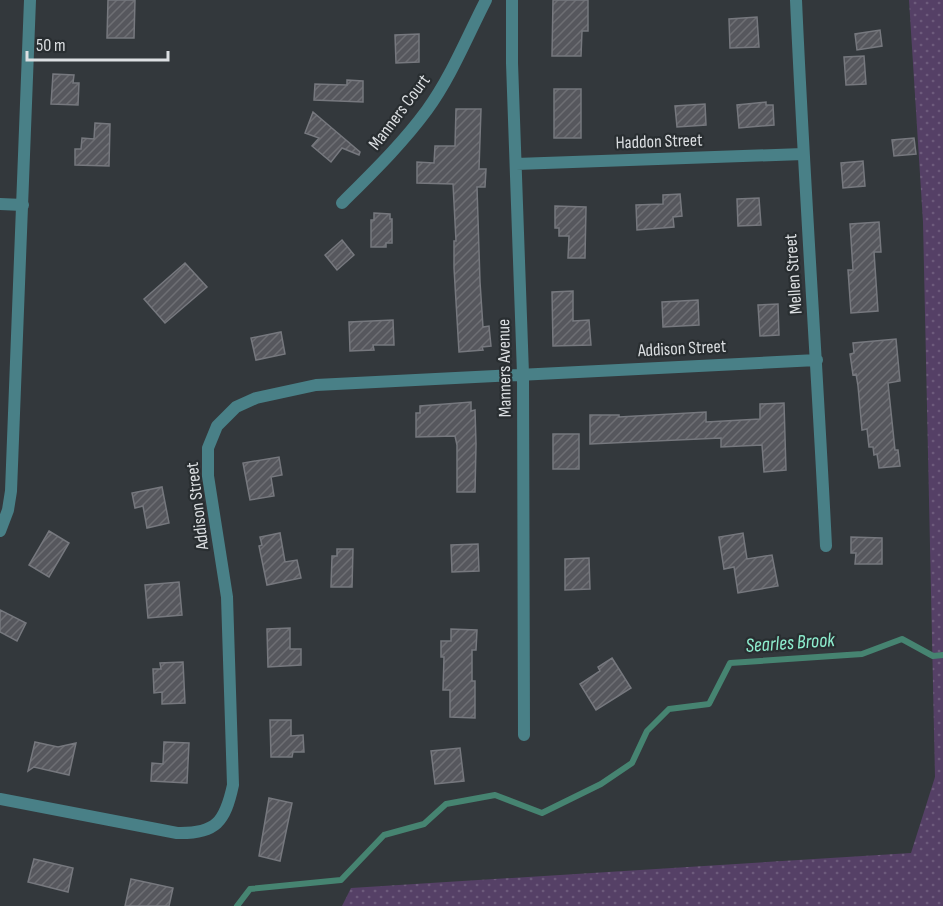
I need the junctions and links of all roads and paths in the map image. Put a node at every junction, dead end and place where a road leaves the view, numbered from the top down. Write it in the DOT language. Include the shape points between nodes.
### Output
graph roads {
  1 [pos="30,0"];
  2 [pos="486,0"];
  3 [pos="512,0"];
  4 [pos="796,0"];
  5 [pos="803,154"];
  6 [pos="516,164"];
  7 [pos="342,203"];
  8 [pos="0,204"];
  9 [pos="23,205"];
  10 [pos="817,360"];
  11 [pos="523,374"];
  12 [pos="6,490"];
  13 [pos="0,531"];
  14 [pos="826,546"];
  15 [pos="524,735"];
  16 [pos="0,799"];
  1 -- 9 [label="street"];
  2 -- 7 [label="street, Manners Court" via="428,109 393,152"];
  3 -- 6 [label="street, Manners Avenue"];
  4 -- 5 [label="street, Mellen Street"];
  5 -- 6 [label="street, Haddon Street"];
  5 -- 10 [label="street, Mellen Street"];
  6 -- 11 [label="street, Manners Avenue"];
  8 -- 9 [label="street"];
  9 -- 12 [label="street"];
  10 -- 11 [label="street, Addison Street"];
  10 -- 14 [label="street, Mellen Street"];
  11 -- 15 [label="street, Manners Avenue"];
  11 -- 16 [label="street, Addison Street" via="316,385 256,398 236,407 217,426 208,448 208,476 227,597 233,785 228,807 218,824 197,834 177,834"];
  12 -- 13 [label="street" via="8,510"];
}
